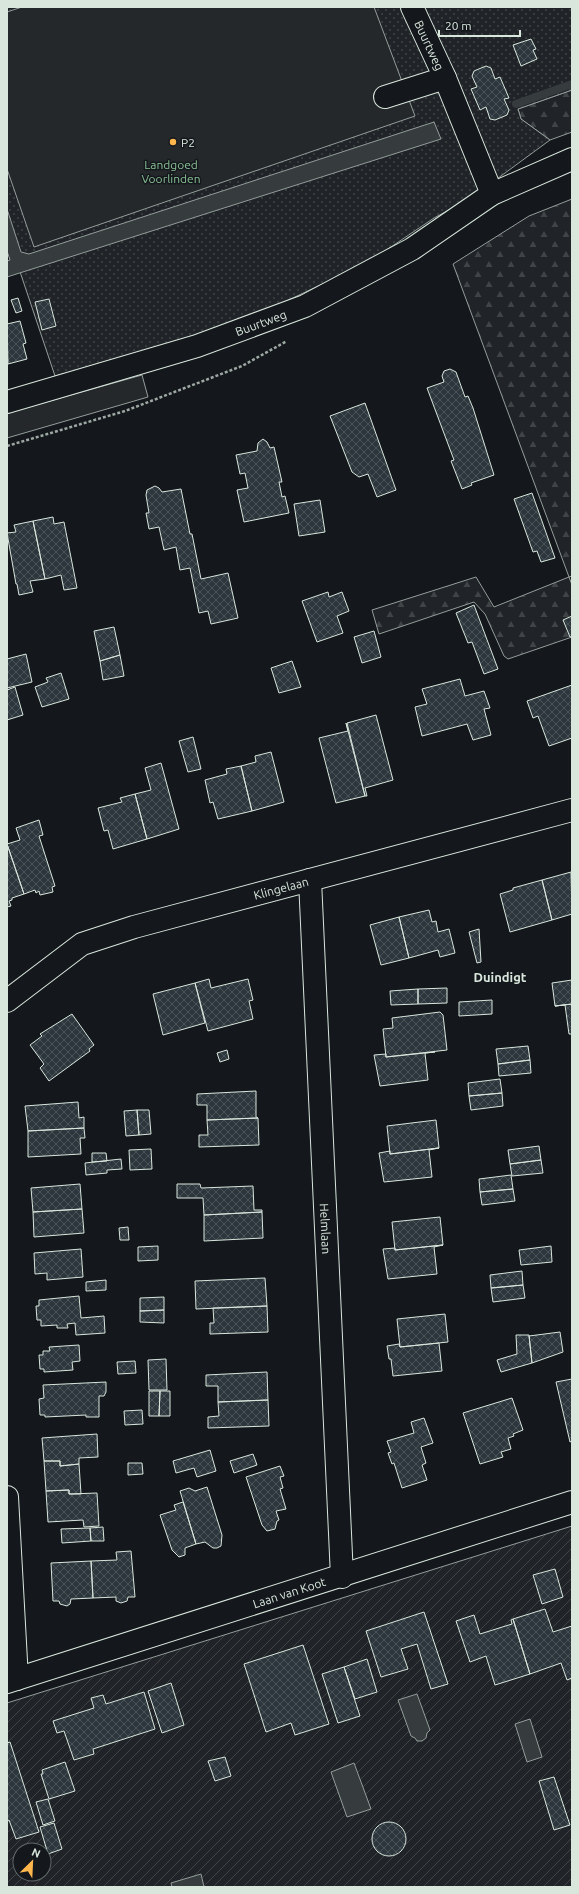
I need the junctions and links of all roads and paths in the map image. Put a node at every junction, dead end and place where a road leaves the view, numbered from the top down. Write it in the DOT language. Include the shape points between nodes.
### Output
graph roads {
  1 [pos="412,7"];
  2 [pos="445,78"];
  3 [pos="385,97"];
  4 [pos="572,159"];
  5 [pos="492,194"];
  6 [pos="7,402"];
  7 [pos="572,810"];
  8 [pos="310,880"];
  9 [pos="7,1001"];
  10 [pos="7,1497"];
  11 [pos="572,1502"];
  12 [pos="342,1576"];
  13 [pos="12,1681"];
  1 -- 2 [label="street, Buurtweg"];
  2 -- 3 [label="street"];
  2 -- 5 [label="street, Buurtweg"];
  4 -- 5 [label="street, Buurtweg"];
  5 -- 6 [label="street, Buurtweg" via="412,249 305,306 197,346"];
  7 -- 8 [label="street, Klingelaan"];
  8 -- 9 [label="street, Klingelaan" via="134,927 82,944"];
  8 -- 12 [label="street, Helmlaan"];
  10 -- 13 [label="street"];
  11 -- 12 [label="street, Laan van Koot"];
  12 -- 13 [label="street, Laan van Koot"];
}
